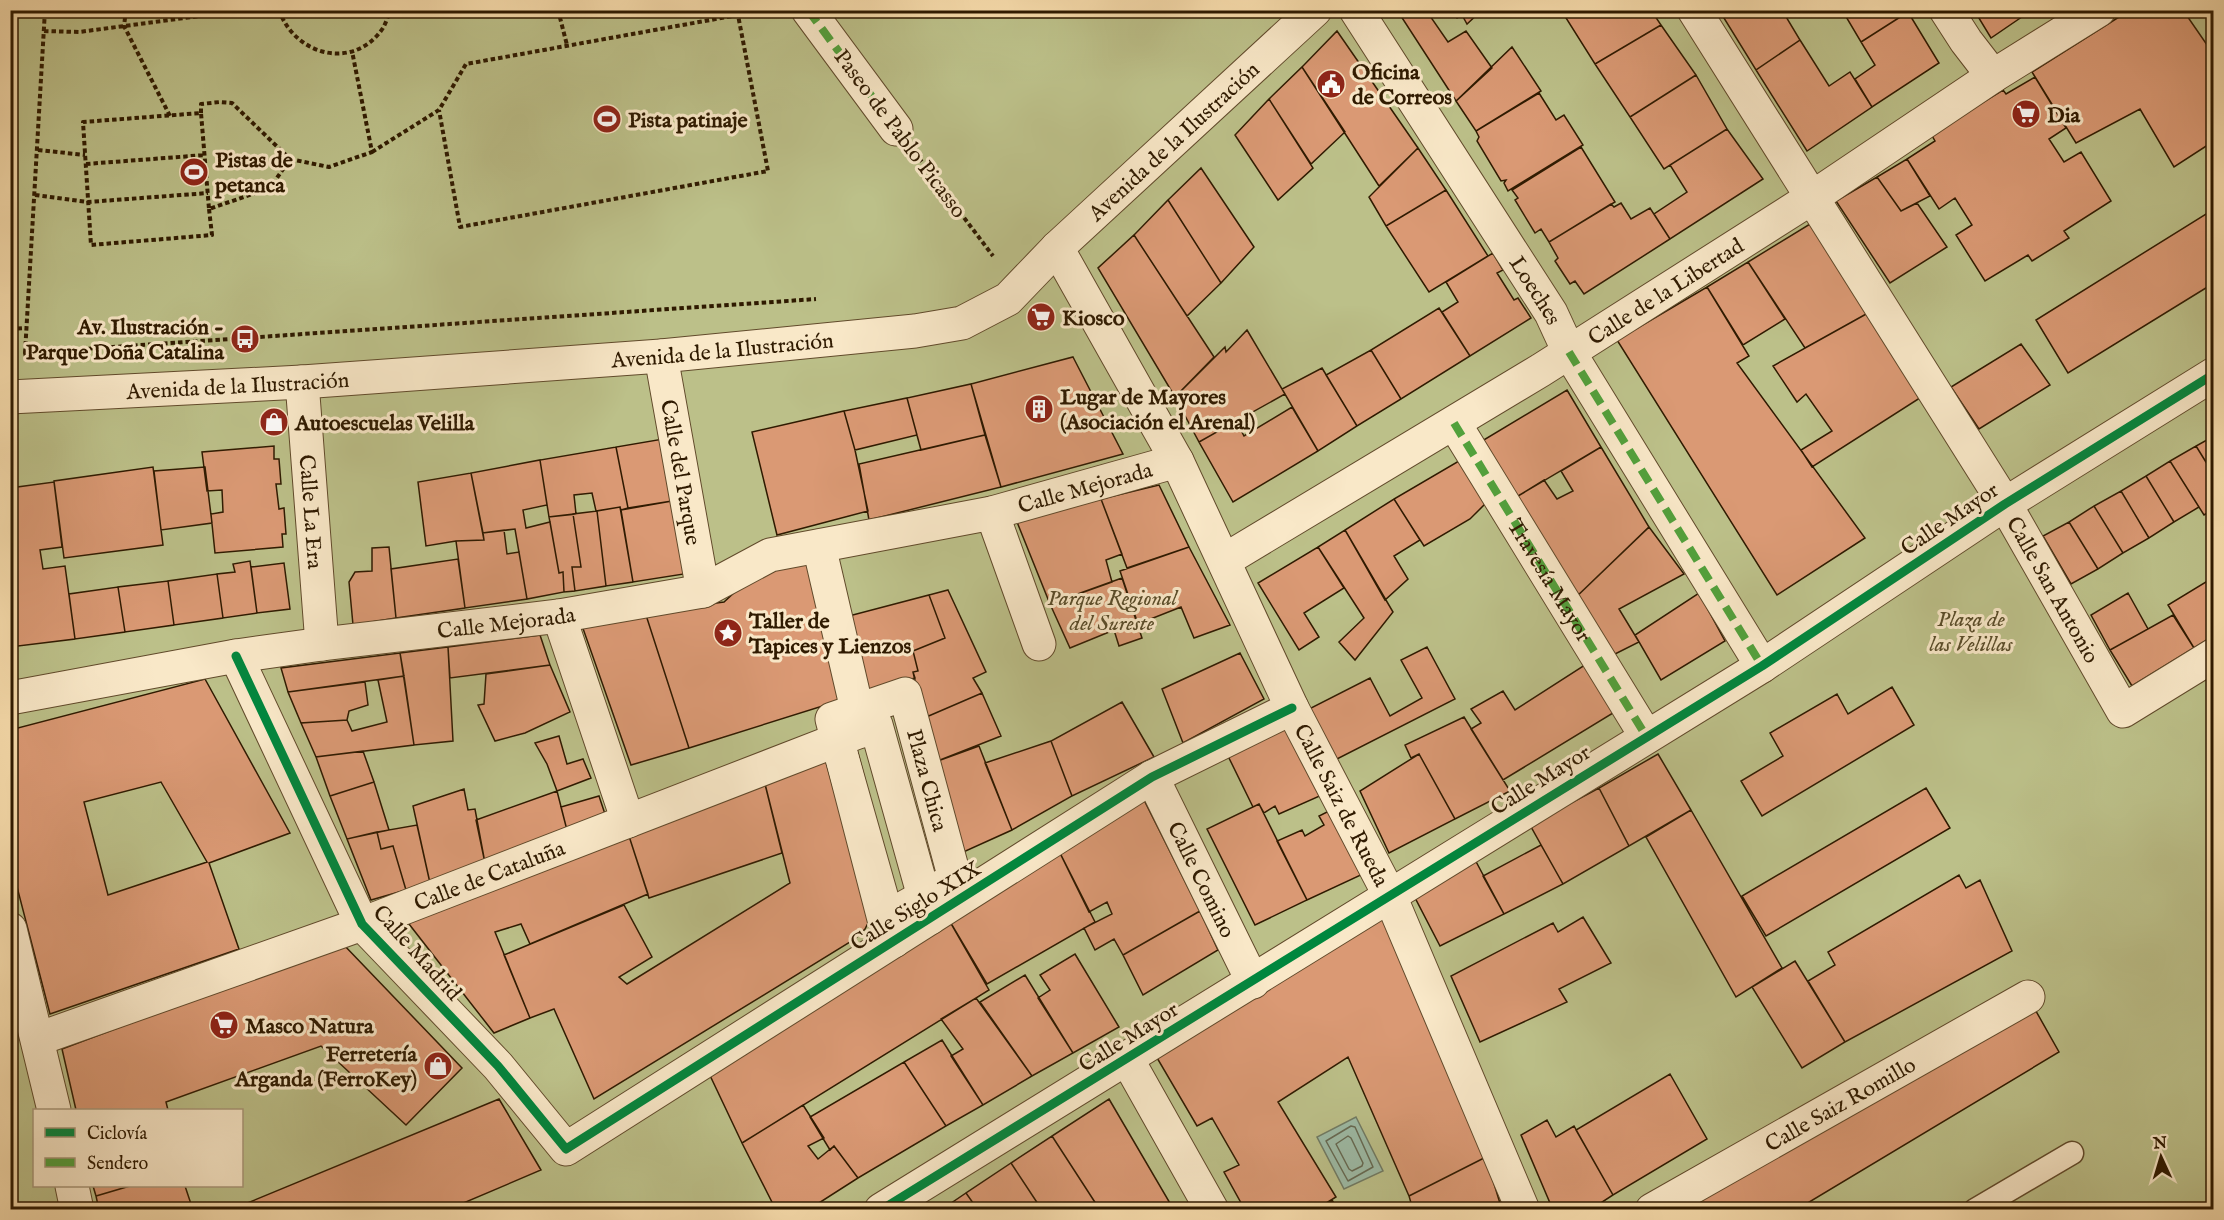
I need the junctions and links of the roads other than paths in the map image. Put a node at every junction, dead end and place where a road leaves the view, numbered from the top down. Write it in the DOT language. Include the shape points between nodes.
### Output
graph roads {
  1 [pos="808,10"];
  2 [pos="1315,10"];
  3 [pos="1356,10"];
  4 [pos="1694,10"];
  5 [pos="1946,10"];
  6 [pos="2099,10"];
  7 [pos="1993,76"];
  8 [pos="896,129"];
  9 [pos="1813,197"];
  10 [pos="1057,248"];
  11 [pos="1569,352"];
  12 [pos="661,356"];
  13 [pos="2214,374"];
  14 [pos="302,382"];
  15 [pos="19,396"];
  16 [pos="1454,423"];
  17 [pos="1178,462"];
  18 [pos="2005,504"];
  19 [pos="992,513"];
  20 [pos="819,546"];
  21 [pos="1225,560"];
  22 [pos="703,591"];
  23 [pos="559,616"];
  24 [pos="322,644"];
  25 [pos="1039,644"];
  26 [pos="2214,655"];
  27 [pos="236,657"];
  28 [pos="1762,666"];
  29 [pos="10,698"];
  30 [pos="1292,708"];
  31 [pos="852,727"];
  32 [pos="1646,736"];
  33 [pos="1152,777"];
  34 [pos="628,821"];
  35 [pos="1390,896"];
  36 [pos="927,908"];
  37 [pos="362,924"];
  38 [pos="10,929"];
  39 [pos="891,929"];
  40 [pos="1253,982"];
  41 [pos="2028,997"];
  42 [pos="38,1040"];
  43 [pos="1128,1059"];
  44 [pos="54,1109"];
  45 [pos="566,1149"];
  46 [pos="2072,1153"];
  47 [pos="72,1187"];
  48 [pos="77,1209"];
  49 [pos="882,1209"];
  50 [pos="1212,1209"];
  51 [pos="1523,1209"];
  52 [pos="1652,1209"];
  53 [pos="1975,1209"];
  1 -- 8 [label="street, Paseo de Pablo Picasso"];
  2 -- 10 [label="street, Avenida de la Ilustración"];
  3 -- 11 [label="street, Loeches" via="1551,313"];
  4 -- 9 [label="street, Calle San Antonio"];
  5 -- 7 [label="street"];
  6 -- 7 [label="street, Calle de la Libertad"];
  7 -- 9 [label="street, Calle de la Libertad"];
  9 -- 11 [label="street, Calle de la Libertad"];
  9 -- 18 [label="street, Calle San Antonio"];
  10 -- 12 [label="street, Avenida de la Ilustración" via="1008,299 962,323"];
  10 -- 17 [label="street, Calle Saiz de Rueda"];
  11 -- 16 [label="street, Calle de la Libertad"];
  11 -- 28 [label="street, Loeches"];
  12 -- 14 [label="street, Avenida de la Ilustración"];
  12 -- 22 [label="street, Calle del Parque"];
  13 -- 18 [label="street, Calle Mayor"];
  14 -- 15 [label="street, Avenida de la Ilustración"];
  14 -- 24 [label="street, Calle La Era"];
  16 -- 21 [label="street, Calle de la Libertad"];
  16 -- 32 [label="street, Travesía Mayor"];
  17 -- 19 [label="street, Calle Mejorada"];
  17 -- 21 [label="street, Calle Saiz de Rueda"];
  18 -- 26 [label="street, Calle San Antonio" via="2123,711"];
  18 -- 28 [label="street, Calle Mayor"];
  19 -- 20 [label="street, Calle Mejorada"];
  19 -- 25 [label="street, Calle Mejorada"];
  20 -- 22 [label="street, Calle Mejorada" via="770,555"];
  20 -- 31 [label="street"];
  21 -- 30 [label="street, Calle Saiz de Rueda"];
  22 -- 23 [label="street, Calle Mejorada"];
  23 -- 24 [label="street, Calle Mejorada"];
  23 -- 34 [label="street"];
  24 -- 27 [label="street, Calle Mejorada"];
  27 -- 29 [label="street, Calle Mejorada"];
  27 -- 37 [label="street, Calle Madrid"];
  28 -- 32 [label="street, Calle Mayor"];
  30 -- 33 [label="street, Calle Siglo XIX"];
  30 -- 35 [label="street, Calle Saiz de Rueda"];
  31 -- 34 [label="street, Calle de Cataluña"];
  31 -- 36 [label="street, Plaza Chica" via="876,725"];
  31 -- 36 [label="street, Plaza Chica" via="905,694 955,879"];
  31 -- 39 [label="street"];
  32 -- 35 [label="street, Calle Mayor"];
  33 -- 36 [label="street, Calle Siglo XIX"];
  33 -- 40 [label="street, Calle Comino"];
  34 -- 37 [label="street, Calle de Cataluña"];
  35 -- 40 [label="street, Calle Mayor"];
  35 -- 51 [label="street, Calle Saiz de Rueda"];
  36 -- 39 [label="street, Calle Siglo XIX"];
  37 -- 42 [label="street, Calle de Cataluña"];
  37 -- 45 [label="street, Calle Madrid" via="498,1066"];
  38 -- 42 [label="street"];
  39 -- 45 [label="street, Calle Siglo XIX"];
  40 -- 43 [label="street, Calle Mayor"];
  41 -- 52 [label="street, Calle Saiz Romillo"];
  42 -- 44 [label="street"];
  43 -- 49 [label="street, Calle Mayor"];
  43 -- 50 [label="street"];
  46 -- 53 [label="lane"];
  47 -- 48 [label="street"];
}
